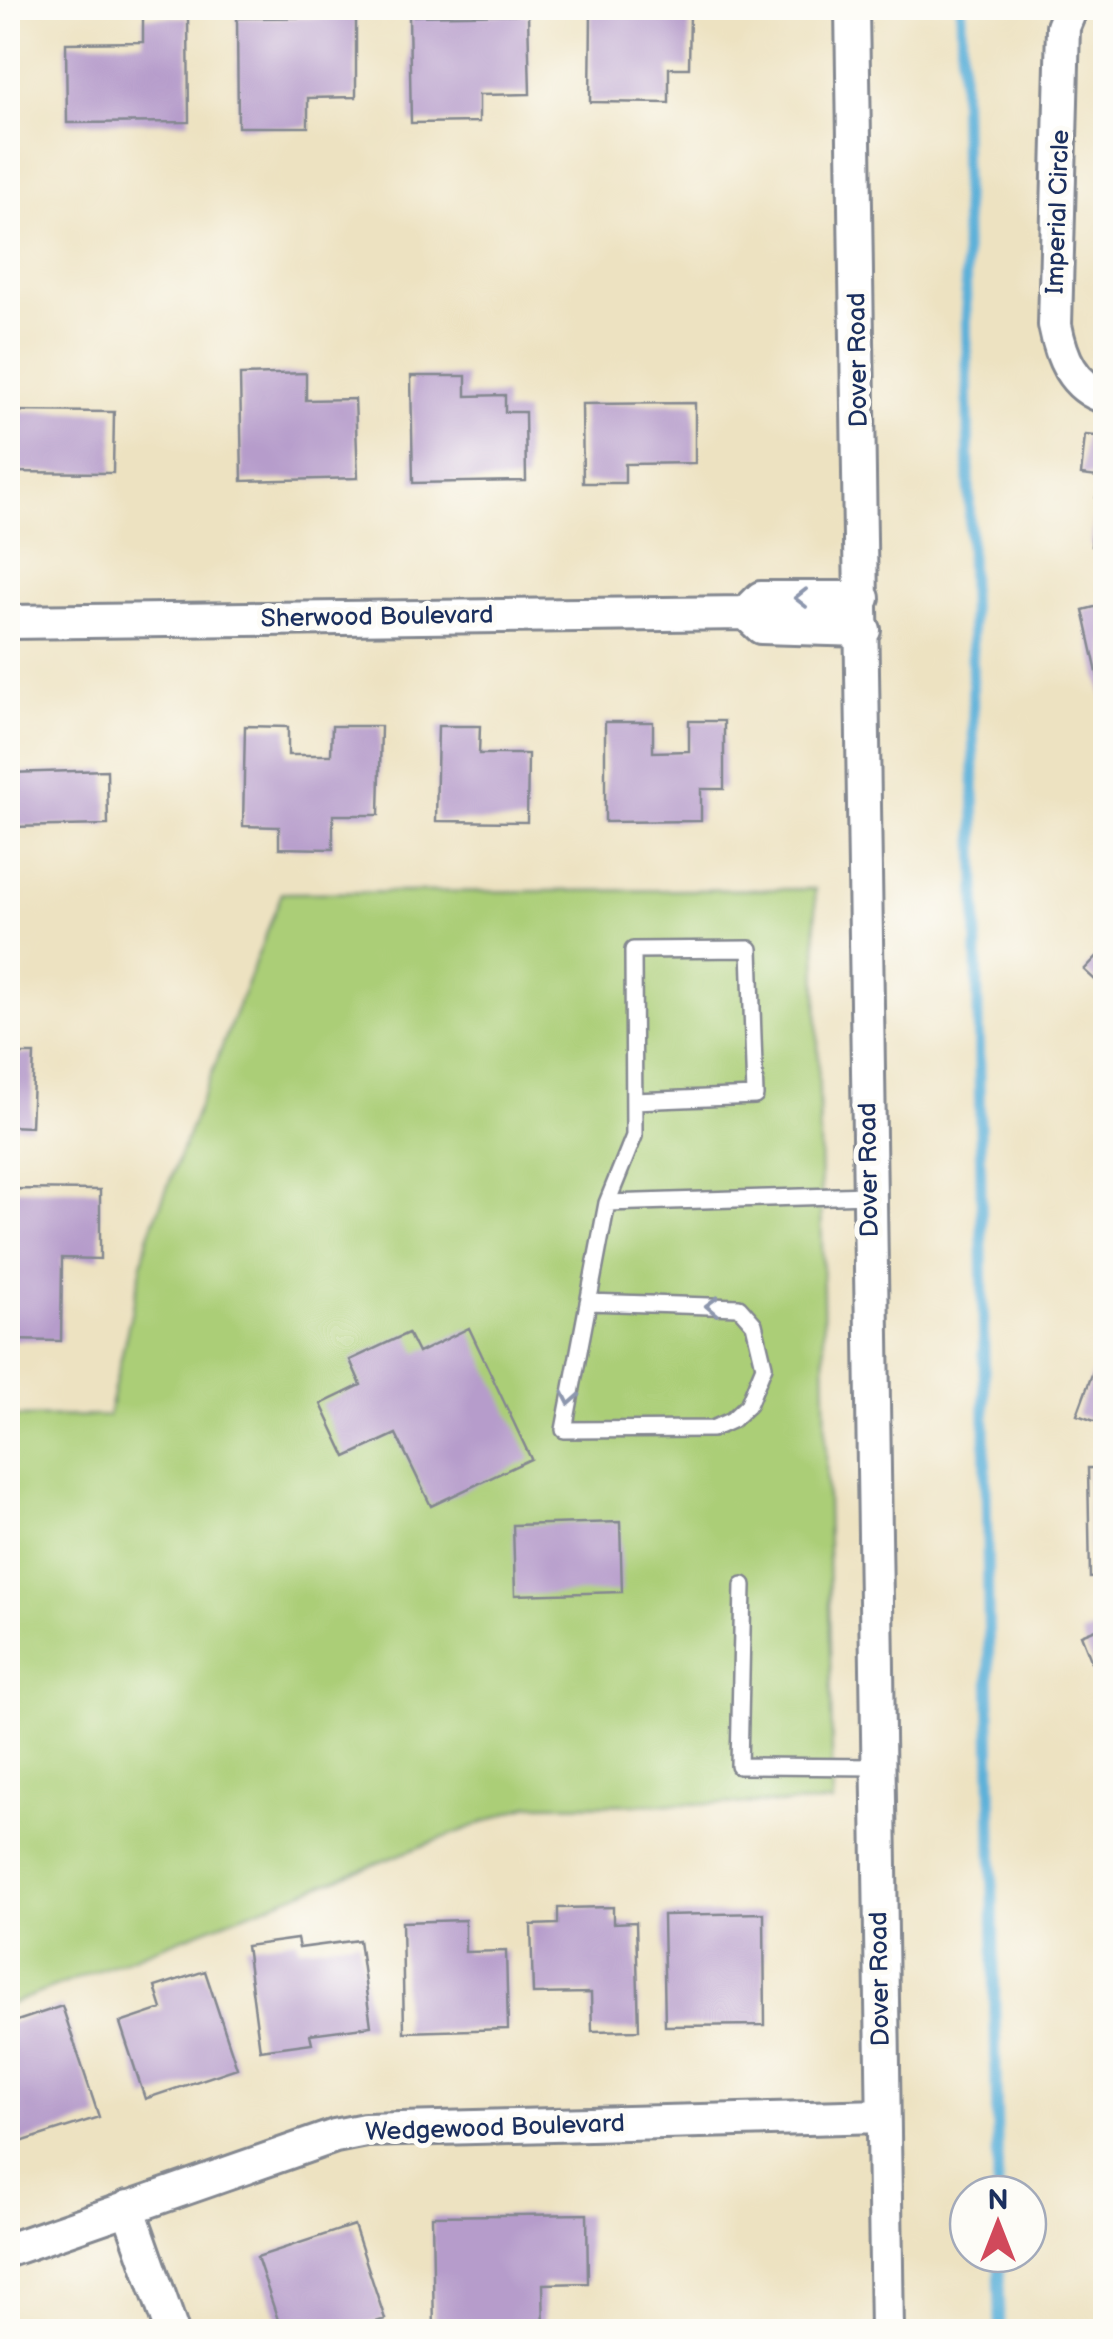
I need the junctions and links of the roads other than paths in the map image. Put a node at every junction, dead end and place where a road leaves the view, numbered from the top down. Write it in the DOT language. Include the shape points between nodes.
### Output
graph roads {
  1 [pos="852,8"];
  2 [pos="1071,8"];
  3 [pos="1106,397"];
  4 [pos="863,614"];
  5 [pos="8,622"];
  6 [pos="634,1101"];
  7 [pos="869,1195"];
  8 [pos="608,1203"];
  9 [pos="588,1302"];
  10 [pos="744,1585"];
  11 [pos="878,1768"];
  12 [pos="882,2116"];
  13 [pos="128,2206"];
  14 [pos="8,2250"];
  15 [pos="172,2332"];
  16 [pos="888,2332"];
  1 -- 4 [label="street, Dover Road"];
  2 -- 3 [label="street, Imperial Circle" via="1063,27 1055,325 1073,376"];
  4 -- 5 [label="street, Sherwood Boulevard" via="761,627 746,613"];
  4 -- 7 [label="street, Dover Road"];
  6 -- 6 [label="lane" via="633,950 750,950 755,1096"];
  6 -- 8 [label="lane" via="634,1136"];
  7 -- 8 [label="lane"];
  7 -- 11 [label="street, Dover Road"];
  8 -- 9 [label="lane"];
  9 -- 9 [label="lane, one-way" via="564,1430 712,1429 748,1405 764,1366 754,1324 740,1307"];
  10 -- 11 [label="lane" via="739,1766"];
  11 -- 12 [label="street, Dover Road"];
  12 -- 13 [label="street, Wedgewood Boulevard" via="365,2130"];
  12 -- 16 [label="street, Dover Road"];
  13 -- 14 [label="street, Wedgewood Boulevard"];
  13 -- 15 [label="street"];
}
